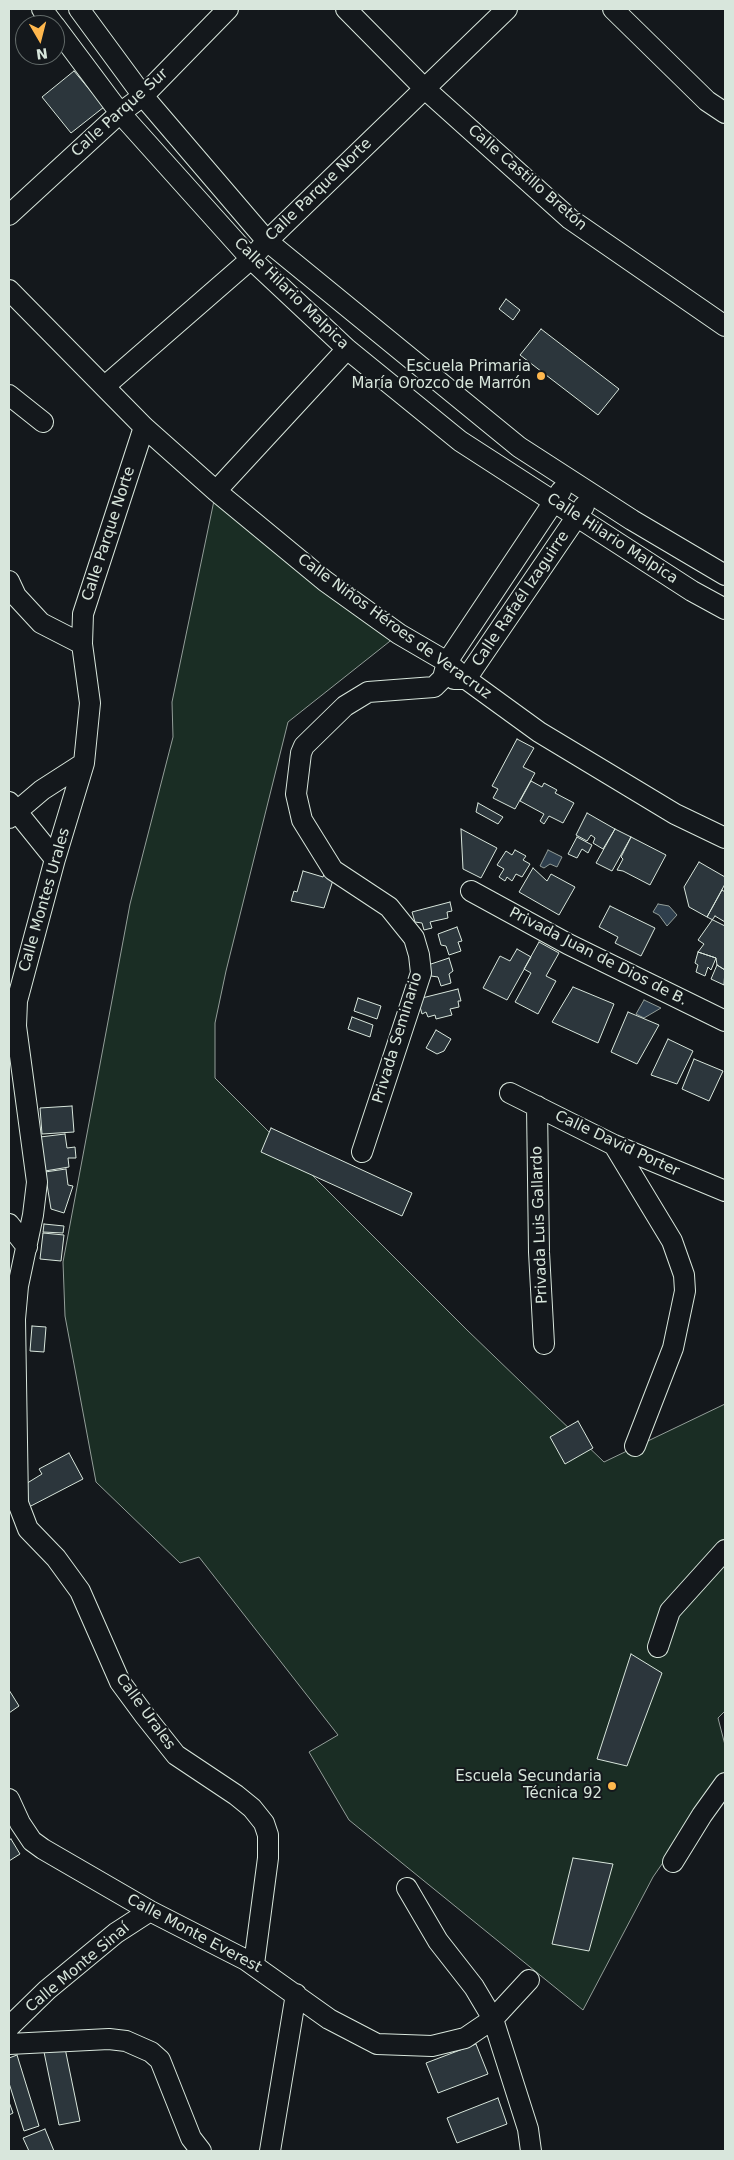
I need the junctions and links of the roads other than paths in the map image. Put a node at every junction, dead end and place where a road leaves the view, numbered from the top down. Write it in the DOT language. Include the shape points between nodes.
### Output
graph roads {
  1 [pos="79,9"];
  2 [pos="228,9"];
  3 [pos="346,9"];
  4 [pos="507,9"];
  5 [pos="613,9"];
  6 [pos="65,39"];
  7 [pos="424,88"];
  8 [pos="143,96"];
  9 [pos="120,113"];
  10 [pos="725,114"];
  11 [pos="9,215"];
  12 [pos="267,240"];
  13 [pos="251,259"];
  14 [pos="9,290"];
  15 [pos="725,326"];
  16 [pos="347,349"];
  17 [pos="104,386"];
  18 [pos="9,395"];
  19 [pos="43,422"];
  20 [pos="144,427"];
  21 [pos="569,479"];
  22 [pos="216,491"];
  23 [pos="591,494"];
  24 [pos="554,502"];
  25 [pos="578,517"];
  26 [pos="725,575"];
  27 [pos="9,581"];
  28 [pos="725,609"];
  29 [pos="82,644"];
  30 [pos="445,670"];
  31 [pos="466,679"];
  32 [pos="84,763"];
  33 [pos="12,811"];
  34 [pos="725,838"];
  35 [pos="56,859"];
  36 [pos="471,891"];
  37 [pos="12,1021"];
  38 [pos="725,1021"];
  39 [pos="510,1093"];
  40 [pos="537,1106"];
  41 [pos="614,1145"];
  42 [pos="362,1152"];
  43 [pos="725,1191"];
  44 [pos="9,1224"];
  45 [pos="28,1247"];
  46 [pos="544,1344"];
  47 [pos="635,1446"];
  48 [pos="18,1503"];
  49 [pos="725,1550"];
  50 [pos="658,1647"];
  51 [pos="725,1783"];
  52 [pos="9,1799"];
  53 [pos="673,1862"];
  54 [pos="407,1888"];
  55 [pos="150,1911"];
  56 [pos="254,1964"];
  57 [pos="529,1980"];
  58 [pos="296,1994"];
  59 [pos="493,2019"];
  60 [pos="9,2027"];
  61 [pos="9,2044"];
  62 [pos="201,2151"];
  63 [pos="270,2151"];
  64 [pos="531,2151"];
  1 -- 8 [label="street, Calle Hilario Malpica"];
  2 -- 8 [label="street, Calle Parque Sur"];
  3 -- 7 [label="street, Calle Castillo Bretón"];
  4 -- 7 [label="street, Calle Parque Norte"];
  5 -- 10 [label="street" via="706,101"];
  6 -- 9 [label="street, Calle Hilario Malpica"];
  7 -- 12 [label="street, Calle Parque Norte"];
  7 -- 15 [label="street, Calle Castillo Bretón" via="570,219"];
  8 -- 9 [label="street, Calle Parque Sur"];
  8 -- 12 [label="street, Calle Hilario Malpica"];
  9 -- 11 [label="street, Calle Parque Sur"];
  9 -- 13 [label="street, Calle Hilario Malpica"];
  12 -- 13 [label="street, Calle Parque Norte"];
  12 -- 21 [label="street, Calle Hilario Malpica" via="519,447"];
  13 -- 16 [label="street, Calle Hilario Malpica"];
  13 -- 17 [label="street, Calle Parque Norte"];
  14 -- 17 [label="street, Calle Niños Héroes de Veracruz"];
  16 -- 22 [label="street"];
  16 -- 24 [label="street, Calle Hilario Malpica" via="460,441"];
  17 -- 20 [label="street, Calle Niños Héroes de Veracruz"];
  18 -- 19 [label="street"];
  20 -- 22 [label="street, Calle Niños Héroes de Veracruz"];
  20 -- 29 [label="street, Calle Parque Norte" via="83,614"];
  21 -- 23 [label="street, Calle Hilario Malpica"];
  21 -- 24 [label="street, Calle Rafaél Izaguirre"];
  22 -- 30 [label="street, Calle Niños Héroes de Veracruz" via="325,581"];
  23 -- 25 [label="street, Calle Rafaél Izaguirre"];
  23 -- 26 [label="street, Calle Hilario Malpica"];
  24 -- 25 [label="street, Calle Hilario Malpica"];
  24 -- 30 [label="street, Calle Rafaél Izaguirre"];
  25 -- 28 [label="street, Calle Hilario Malpica"];
  25 -- 31 [label="street, Calle Rafaél Izaguirre"];
  27 -- 29 [label="street" via="16,596 41,623"];
  29 -- 32 [label="street, Calle Montes Urales" via="90,703"];
  30 -- 31 [label="street, Privada Seminario"];
  30 -- 42 [label="street, Privada Seminario" via="434,687 368,692 345,706 304,746 301,754 296,794 302,820 333,870 389,907 414,938 420,955 421,973"];
  31 -- 34 [label="street, Calle Niños Héroes de Veracruz" via="539,732 675,814"];
  32 -- 33 [label="street"];
  32 -- 35 [label="street, Calle Montes Urales"];
  33 -- 35 [label="street"];
  35 -- 37 [label="street, Calle Montes Urales"];
  36 -- 38 [label="street, Privada Juan de Dios de B."];
  37 -- 45 [label="street, Calle Montes Urales" via="37,1182"];
  39 -- 40 [label="street, Calle David Porter"];
  40 -- 41 [label="street, Calle David Porter"];
  40 -- 46 [label="street, Privada Luis Gallardo"];
  41 -- 43 [label="street, Calle David Porter"];
  41 -- 47 [label="street" via="672,1241 684,1275 685,1292 673,1348"];
  44 -- 45 [label="street"];
  45 -- 48 [label="street, Calle Montes Urales" via="18,1286 15,1318"];
  48 -- 56 [label="street, Calle Urales" via="28,1529 56,1558 80,1592 120,1682 145,1716 176,1755 236,1795 264,1823 268,1835 268,1858"];
  49 -- 50 [label="street" via="670,1612"];
  51 -- 53 [label="street"];
  52 -- 55 [label="street, Calle Monte Everest" via="32,1841"];
  54 -- 59 [label="street" via="438,1941 474,1987"];
  55 -- 56 [label="street, Calle Monte Everest"];
  55 -- 60 [label="street, Calle Monte Sinaí" via="116,1933 47,1990"];
  56 -- 58 [label="street, Calle Monte Everest"];
  57 -- 59 [label="street, Calle Monte Everest"];
  58 -- 59 [label="street, Calle Monte Everest" via="329,2019 377,2044 432,2046 465,2038"];
  58 -- 63 [label="street"];
  59 -- 64 [label="street" via="528,2129"];
  61 -- 62 [label="street" via="109,2039 126,2041 151,2052 160,2060 191,2138"];
}
